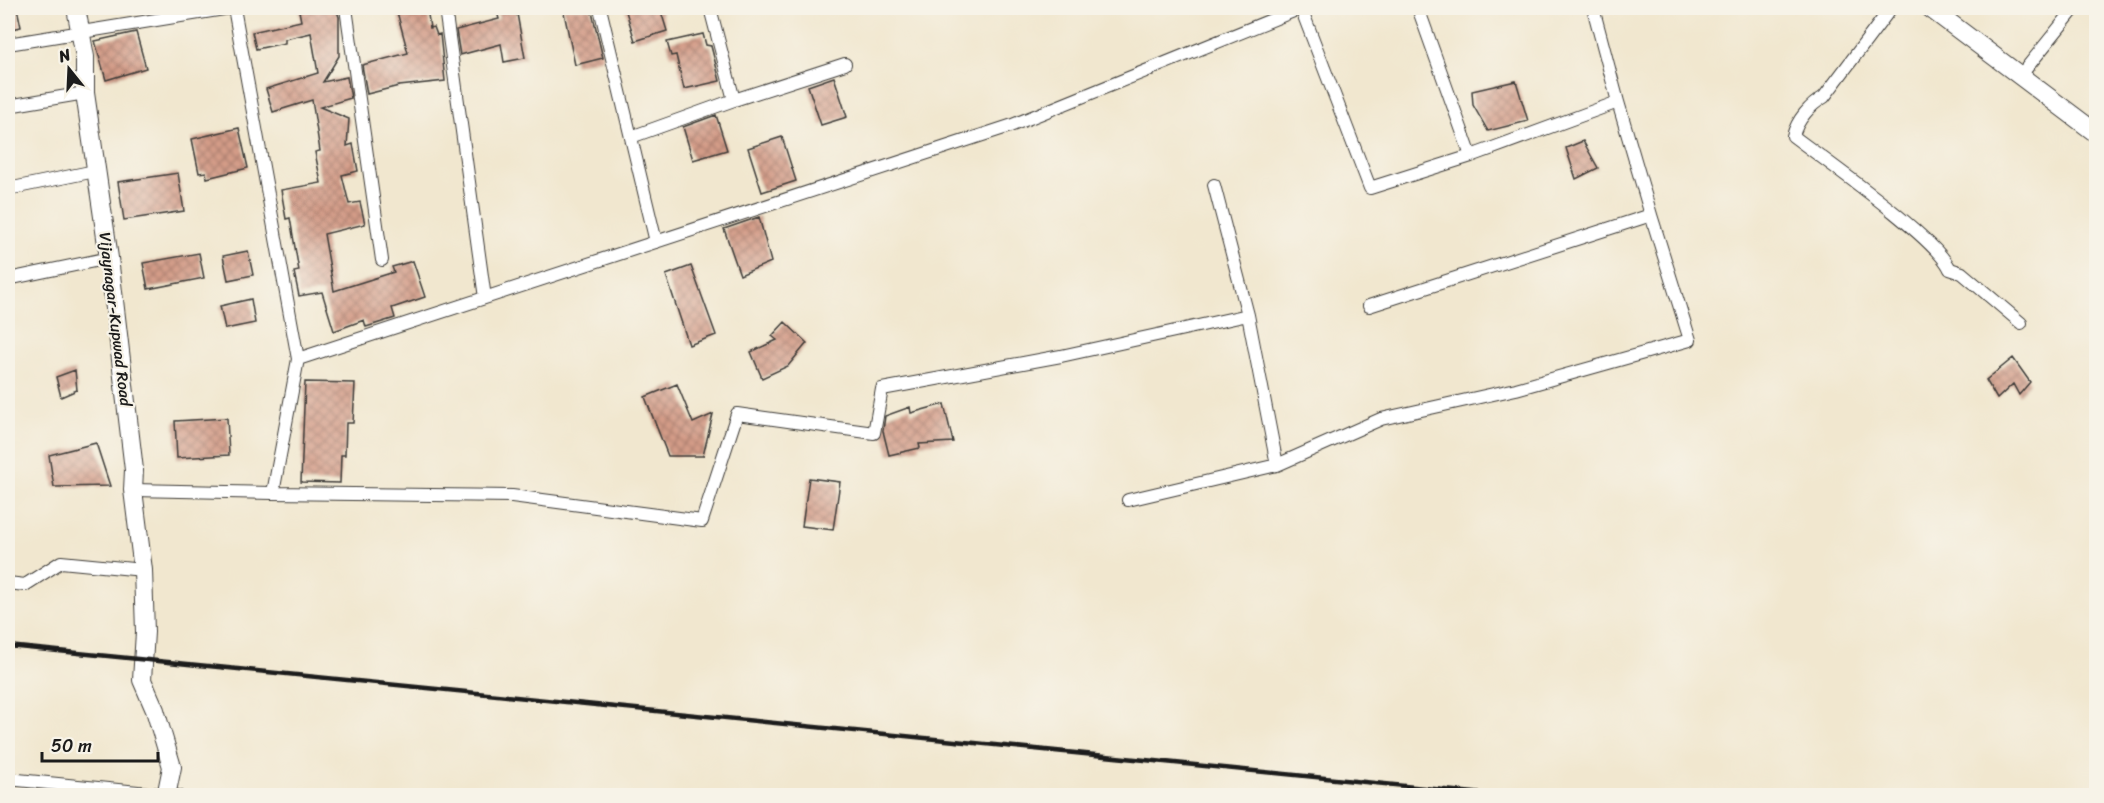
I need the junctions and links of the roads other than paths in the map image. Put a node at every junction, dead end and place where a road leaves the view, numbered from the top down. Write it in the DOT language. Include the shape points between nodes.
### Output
graph roads {
  1 [pos="76,8"];
  2 [pos="232,8"];
  3 [pos="346,8"];
  4 [pos="446,8"];
  5 [pos="600,8"];
  6 [pos="710,8"];
  7 [pos="1301,8"];
  8 [pos="1418,8"];
  9 [pos="1593,8"];
  10 [pos="1891,8"];
  11 [pos="1930,8"];
  12 [pos="2075,8"];
  13 [pos="82,31"];
  14 [pos="8,44"];
  15 [pos="845,64"];
  16 [pos="2020,76"];
  17 [pos="85,93"];
  18 [pos="734,100"];
  19 [pos="1618,102"];
  20 [pos="8,106"];
  21 [pos="2097,133"];
  22 [pos="631,137"];
  23 [pos="1471,156"];
  24 [pos="95,171"];
  25 [pos="1214,185"];
  26 [pos="8,189"];
  27 [pos="1651,215"];
  28 [pos="656,242"];
  29 [pos="109,258"];
  30 [pos="382,260"];
  31 [pos="8,279"];
  32 [pos="485,298"];
  33 [pos="1369,306"];
  34 [pos="1248,315"];
  35 [pos="2021,323"];
  36 [pos="298,359"];
  37 [pos="1277,465"];
  38 [pos="133,490"];
  39 [pos="273,493"];
  40 [pos="1128,500"];
  41 [pos="143,570"];
  42 [pos="8,583"];
  43 [pos="8,779"];
  44 [pos="22,781"];
  45 [pos="22,795"];
  46 [pos="170,795"];
  1 -- 13 [label="street, Vijaynagar-Kupwad Road"];
  2 -- 13 [label="street"];
  2 -- 36 [label="street"];
  3 -- 30 [label="street"];
  4 -- 32 [label="street"];
  5 -- 22 [label="street"];
  6 -- 18 [label="street"];
  7 -- 23 [label="street" via="1370,188"];
  7 -- 28 [label="street" via="1010,126"];
  8 -- 23 [label="street"];
  9 -- 19 [label="street"];
  10 -- 35 [label="street" via="1824,97 1813,103 1793,136 1905,223 1945,258 1950,269 1962,273"];
  11 -- 16 [label="street"];
  12 -- 16 [label="street"];
  13 -- 14 [label="street"];
  13 -- 17 [label="street, Vijaynagar-Kupwad Road"];
  15 -- 18 [label="street"];
  16 -- 21 [label="street"];
  17 -- 20 [label="street"];
  17 -- 24 [label="street, Vijaynagar-Kupwad Road"];
  18 -- 22 [label="street"];
  19 -- 23 [label="street"];
  19 -- 27 [label="street"];
  22 -- 28 [label="street"];
  24 -- 26 [label="street"];
  24 -- 29 [label="street, Vijaynagar-Kupwad Road"];
  25 -- 34 [label="street"];
  27 -- 33 [label="street"];
  27 -- 37 [label="street" via="1690,340 1516,390 1381,419"];
  28 -- 32 [label="street"];
  29 -- 31 [label="street"];
  29 -- 38 [label="street, Vijaynagar-Kupwad Road" via="134,470"];
  32 -- 36 [label="street"];
  34 -- 37 [label="street"];
  34 -- 39 [label="street" via="1061,356 882,389 874,433 737,414 702,520 512,496"];
  36 -- 39 [label="street"];
  37 -- 40 [label="street"];
  38 -- 39 [label="street"];
  38 -- 41 [label="street, Vijaynagar-Kupwad Road"];
  41 -- 42 [label="street" via="61,562 25,585"];
  41 -- 46 [label="street, Vijaynagar-Kupwad Road" via="142,680 172,767"];
  43 -- 44 [label="street"];
  44 -- 45 [label="street"];
  44 -- 46 [label="street"];
}
